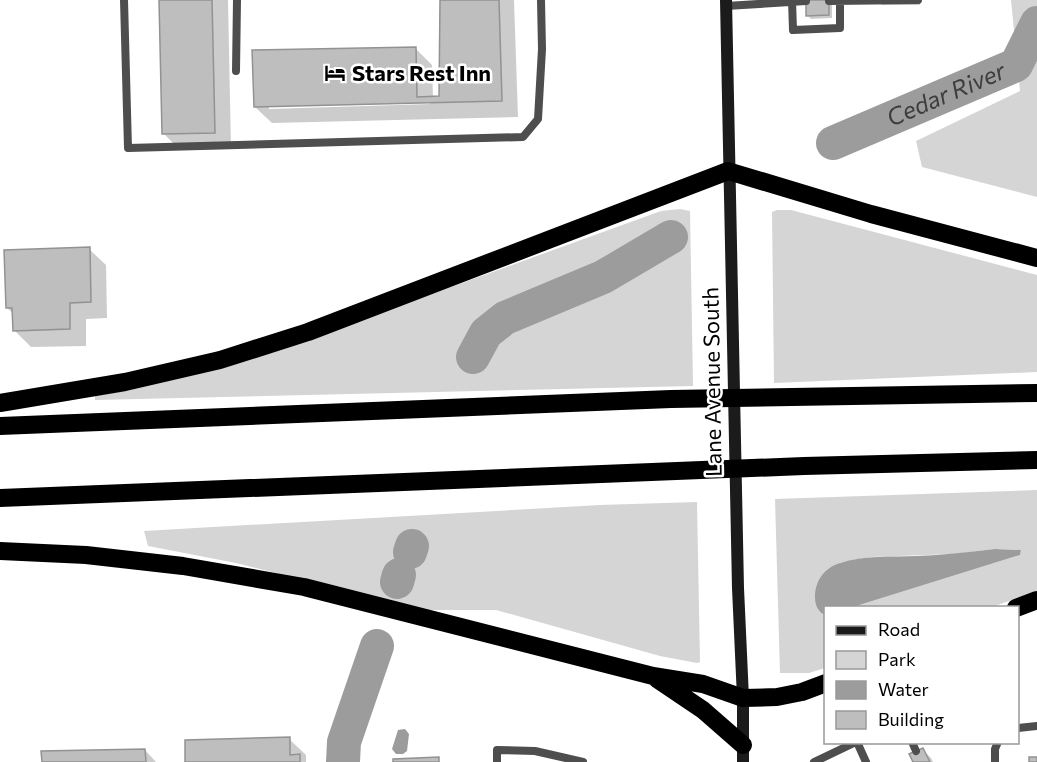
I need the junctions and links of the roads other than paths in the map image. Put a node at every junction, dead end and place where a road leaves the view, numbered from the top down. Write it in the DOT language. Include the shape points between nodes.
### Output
graph roads {
  1 [pos="124,0"];
  2 [pos="237,0"];
  3 [pos="540,0"];
  4 [pos="840,0"];
  5 [pos="918,0"];
  6 [pos="792,1"];
  7 [pos="806,1"];
  8 [pos="829,1"];
  9 [pos="726,3"];
  10 [pos="236,71"];
  11 [pos="728,171"];
  12 [pos="1037,258"];
  13 [pos="1037,393"];
  14 [pos="0,403"];
  15 [pos="0,426"];
  16 [pos="1037,460"];
  17 [pos="0,498"];
  18 [pos="0,551"];
  19 [pos="1037,600"];
  20 [pos="1019,607"];
  21 [pos="653,676"];
  22 [pos="824,683"];
  23 [pos="743,698"];
  24 [pos="1037,726"];
  25 [pos="1019,728"];
  26 [pos="852,744"];
  27 [pos="857,744"];
  28 [pos="997,744"];
  29 [pos="743,754"];
  30 [pos="497,762"];
  31 [pos="582,762"];
  32 [pos="814,762"];
  33 [pos="866,762"];
  34 [pos="995,762"];
  1 -- 3 [label="lane" via="128,148 523,137 538,119"];
  2 -- 10 [label="lane"];
  4 -- 5 [label="lane"];
  4 -- 6 [label="lane" via="840,28 793,30"];
  4 -- 8 [label="lane"];
  6 -- 7 [label="lane"];
  6 -- 9 [label="lane"];
  9 -- 11 [label="main road, Lane Avenue South"];
  11 -- 12 [label="highway"];
  11 -- 14 [label="highway" via="308,332 220,360 124,382"];
  11 -- 23 [label="main road, Lane Avenue South"];
  13 -- 15 [label="highway" via="671,399"];
  16 -- 17 [label="highway"];
  18 -- 21 [label="highway" via="86,555 183,566 304,587"];
  19 -- 20 [label="highway"];
  21 -- 23 [label="highway" via="703,684"];
  21 -- 29 [label="highway" via="703,710"];
  22 -- 23 [label="highway" via="777,697"];
  23 -- 29 [label="main road, Lane Avenue South"];
  24 -- 25 [label="lane"];
  26 -- 32 [label="lane"];
  27 -- 33 [label="lane"];
  28 -- 34 [label="lane"];
  30 -- 31 [label="lane" via="497,750 535,751"];
}
